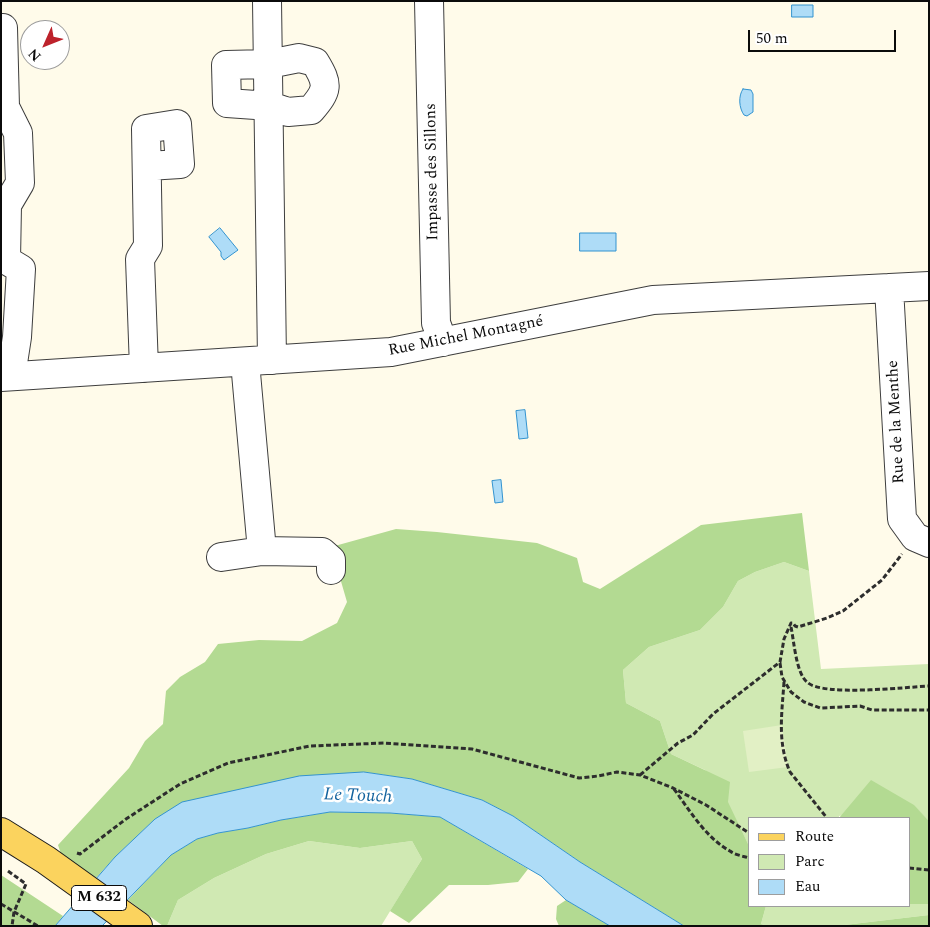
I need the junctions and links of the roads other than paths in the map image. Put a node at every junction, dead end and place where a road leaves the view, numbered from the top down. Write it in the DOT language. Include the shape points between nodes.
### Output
graph roads {
  1 [pos="267,1"];
  2 [pos="429,1"];
  3 [pos="3,28"];
  4 [pos="269,64"];
  5 [pos="270,106"];
  6 [pos="148,166"];
  7 [pos="4,232"];
  8 [pos="929,286"];
  9 [pos="889,288"];
  10 [pos="443,342"];
  11 [pos="259,361"];
  12 [pos="144,368"];
  13 [pos="6,377"];
  14 [pos="922,540"];
  15 [pos="262,551"];
  16 [pos="221,557"];
  17 [pos="331,570"];
  18 [pos="1,832"];
  19 [pos="5,862"];
  20 [pos="60,869"];
  21 [pos="108,926"];
  22 [pos="138,926"];
  1 -- 4 [label="street"];
  2 -- 10 [label="street, Impasse des Sillons" via="436,324"];
  3 -- 7 [label="street" via="5,107 18,132 20,183 7,205"];
  4 -- 5 [label="street"];
  4 -- 5 [label="street" via="226,65 226,74 227,103"];
  4 -- 5 [label="street" via="299,58 315,62 325,77 324,95 311,110 288,112"];
  5 -- 11 [label="street"];
  6 -- 12 [label="street" via="148,246 140,259"];
  7 -- 13 [label="street" via="6,260 21,269 17,337"];
  8 -- 9 [label="street, Rue Michel Montagné"];
  9 -- 10 [label="street, Rue Michel Montagné" via="653,300"];
  9 -- 14 [label="street, Rue de la Menthe" via="902,519"];
  10 -- 11 [label="street, Rue Michel Montagné" via="391,352"];
  11 -- 12 [label="street, Rue Michel Montagné"];
  11 -- 15 [label="street"];
  12 -- 13 [label="street, Rue Michel Montagné"];
  15 -- 16 [label="street"];
  15 -- 17 [label="street" via="322,552 331,560"];
  18 -- 20 [label="main road, M 632"];
  19 -- 20 [label="main road, M 632"];
  20 -- 21 [label="main road, M 632"];
  20 -- 22 [label="main road, M 632"];
}
